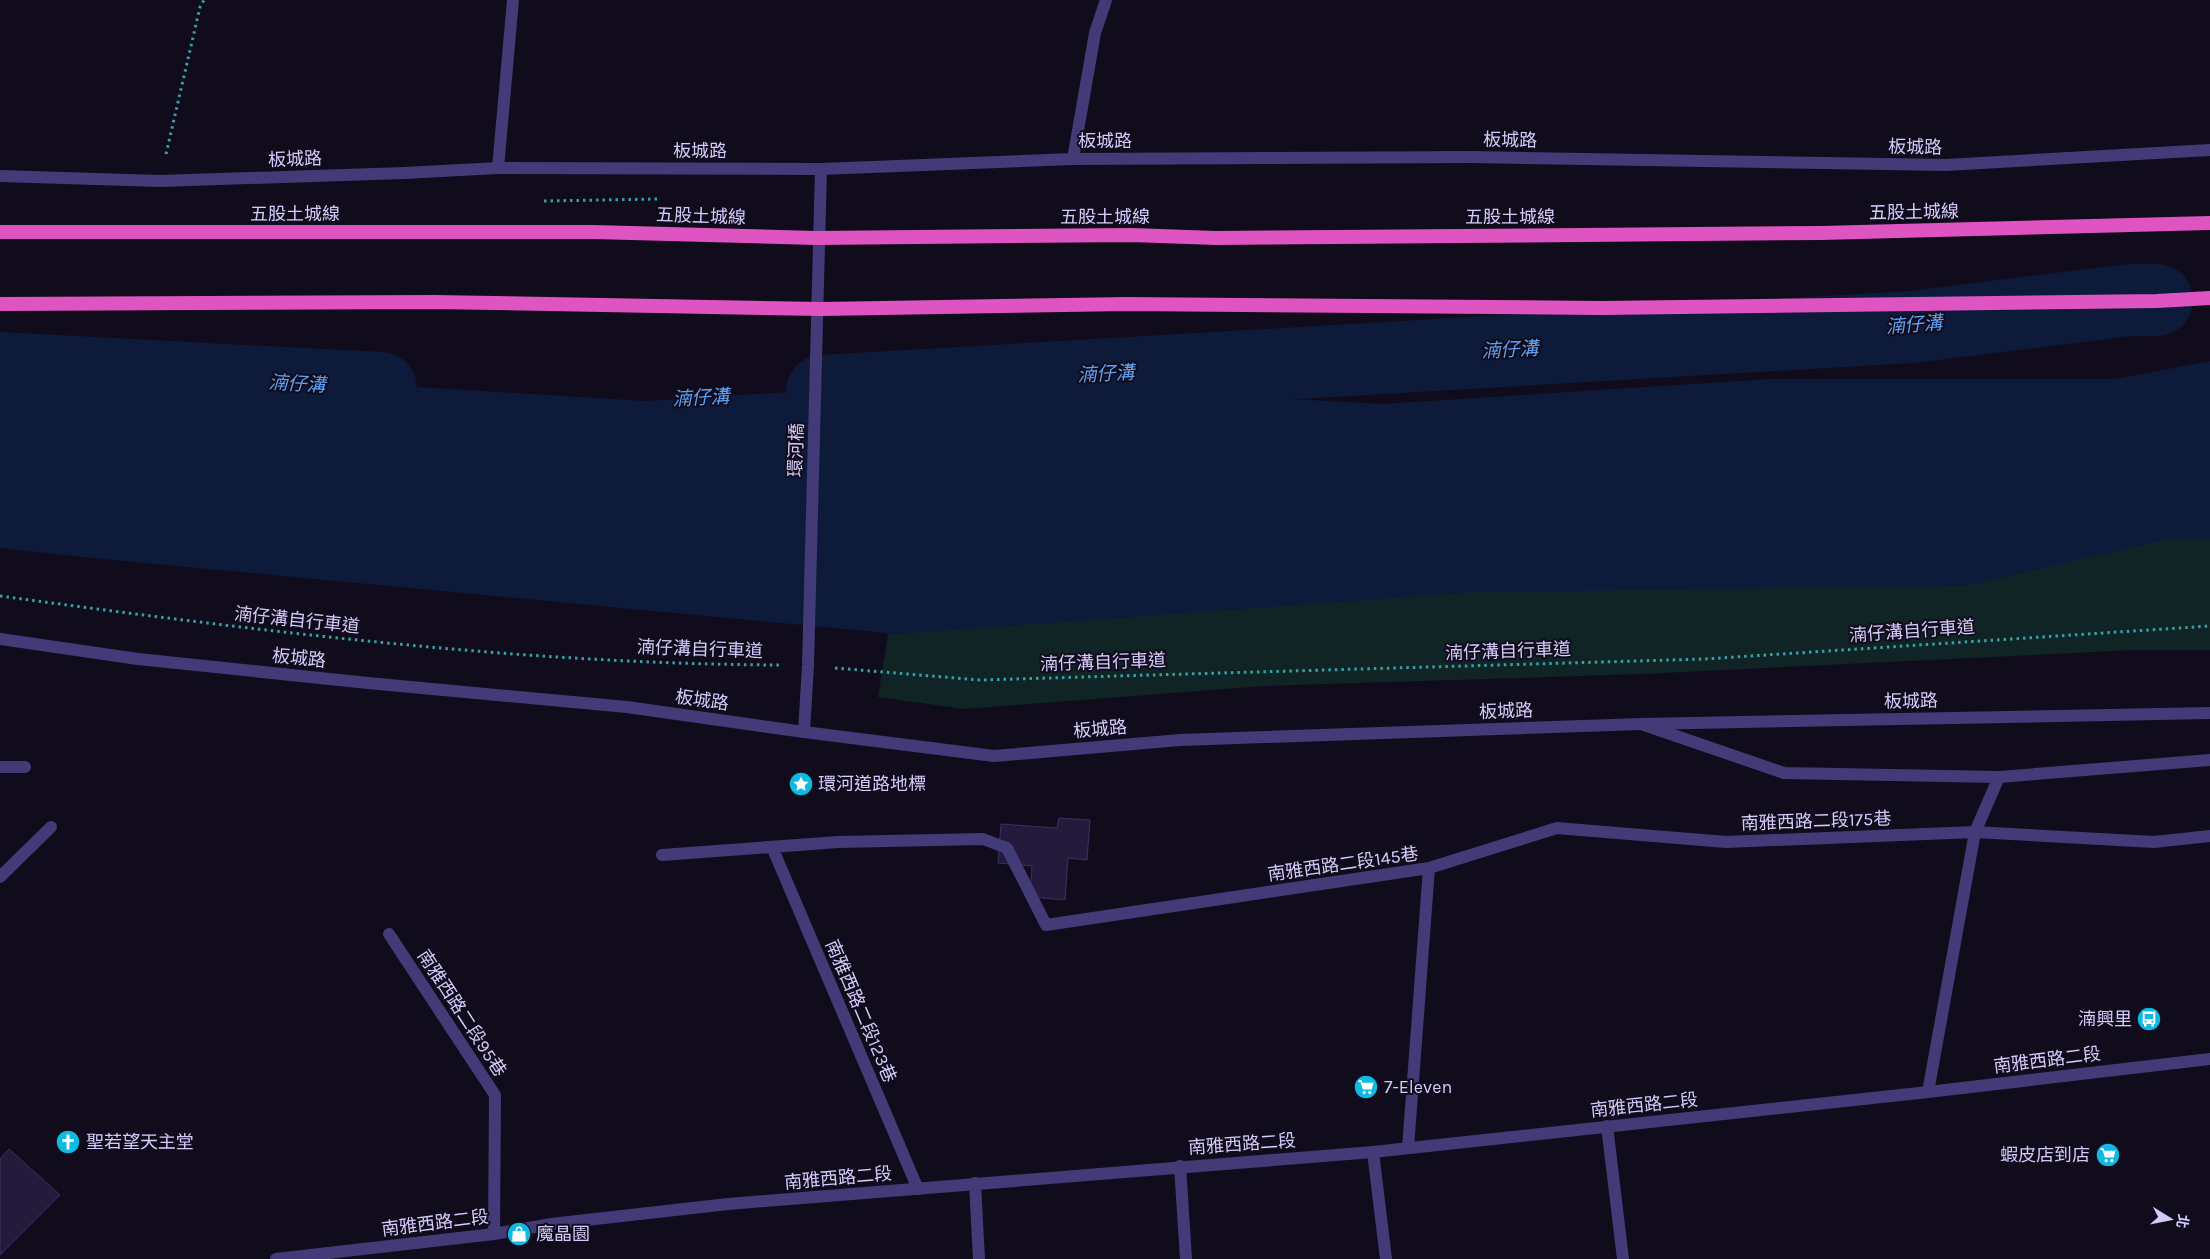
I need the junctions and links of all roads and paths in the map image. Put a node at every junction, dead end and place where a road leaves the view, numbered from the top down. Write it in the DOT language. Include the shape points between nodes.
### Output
graph roads {
  1 [pos="204,0"];
  2 [pos="513,0"];
  3 [pos="1106,0"];
  4 [pos="2210,150"];
  5 [pos="1073,159"];
  6 [pos="498,168"];
  7 [pos="821,169"];
  8 [pos="0,176"];
  9 [pos="160,181"];
  10 [pos="667,198"];
  11 [pos="538,202"];
  12 [pos="2210,223"];
  13 [pos="0,232"];
  14 [pos="2210,298"];
  15 [pos="0,304"];
  16 [pos="0,596"];
  17 [pos="2210,626"];
  18 [pos="0,639"];
  19 [pos="808,665"];
  20 [pos="2210,713"];
  21 [pos="1641,724"];
  22 [pos="804,732"];
  23 [pos="2210,760"];
  24 [pos="0,767"];
  25 [pos="25,768"];
  26 [pos="1998,777"];
  27 [pos="51,827"];
  28 [pos="1974,832"];
  29 [pos="2210,836"];
  30 [pos="772,847"];
  31 [pos="662,855"];
  32 [pos="1429,868"];
  33 [pos="0,877"];
  34 [pos="389,934"];
  35 [pos="2210,1059"];
  36 [pos="1928,1092"];
  37 [pos="1607,1126"];
  38 [pos="1408,1148"];
  39 [pos="1373,1152"];
  40 [pos="1180,1166"];
  41 [pos="975,1183"];
  42 [pos="918,1189"];
  43 [pos="494,1234"];
  44 [pos="276,1259"];
  45 [pos="979,1259"];
  46 [pos="1186,1259"];
  47 [pos="1386,1259"];
  48 [pos="1623,1259"];
  1 -- 9 [label="path"];
  2 -- 6 [label="street"];
  3 -- 5 [label="street" via="1095,33"];
  4 -- 5 [label="street, 板城路" via="1946,165 1472,157"];
  5 -- 7 [label="street, 板城路"];
  6 -- 7 [label="street, 板城路"];
  6 -- 9 [label="street, 板城路"];
  7 -- 19 [label="street, 環河橋, bridge"];
  8 -- 9 [label="street, 板城路"];
  10 -- 11 [label="path"];
  12 -- 13 [label="highway, 五股土城線, bridge" via="1821,233 1235,238 1121,235 815,238 593,232"];
  14 -- 15 [label="highway, bridge" via="1602,308 1127,304 822,308 434,302"];
  16 -- 19 [label="path, 湳仔溝自行車道" via="338,639 700,665"];
  17 -- 19 [label="path, 湳仔溝自行車道" via="1705,659 980,680"];
  18 -- 22 [label="street, 板城路" via="166,662 627,707"];
  19 -- 22 [label="street, 環河橋, bridge"];
  20 -- 21 [label="street, 板城路"];
  21 -- 22 [label="street, 板城路" via="1180,740 994,756"];
  21 -- 26 [label="street" via="1784,774"];
  23 -- 26 [label="street"];
  24 -- 25 [label="street"];
  26 -- 28 [label="street"];
  27 -- 33 [label="street"];
  28 -- 29 [label="street, 南雅西路二段175巷" via="2154,842"];
  28 -- 32 [label="street, 南雅西路二段175巷" via="1726,842 1557,828"];
  28 -- 36 [label="street"];
  30 -- 31 [label="street"];
  30 -- 32 [label="street, 南雅西路二段145巷" via="983,839 1007,848 1046,925"];
  30 -- 42 [label="street, 南雅西路二段123巷"];
  32 -- 38 [label="street, 南雅西路二段145巷"];
  34 -- 43 [label="street, 南雅西路二段95巷" via="495,1095"];
  35 -- 36 [label="street, 南雅西路二段"];
  36 -- 37 [label="street, 南雅西路二段"];
  37 -- 38 [label="street, 南雅西路二段"];
  37 -- 48 [label="street"];
  38 -- 39 [label="street, 南雅西路二段"];
  39 -- 40 [label="street, 南雅西路二段"];
  39 -- 47 [label="street"];
  40 -- 41 [label="street, 南雅西路二段"];
  40 -- 46 [label="street"];
  41 -- 42 [label="street, 南雅西路二段"];
  41 -- 45 [label="street"];
  42 -- 43 [label="street, 南雅西路二段" via="728,1204 551,1224"];
  43 -- 44 [label="street, 南雅西路二段"];
}
